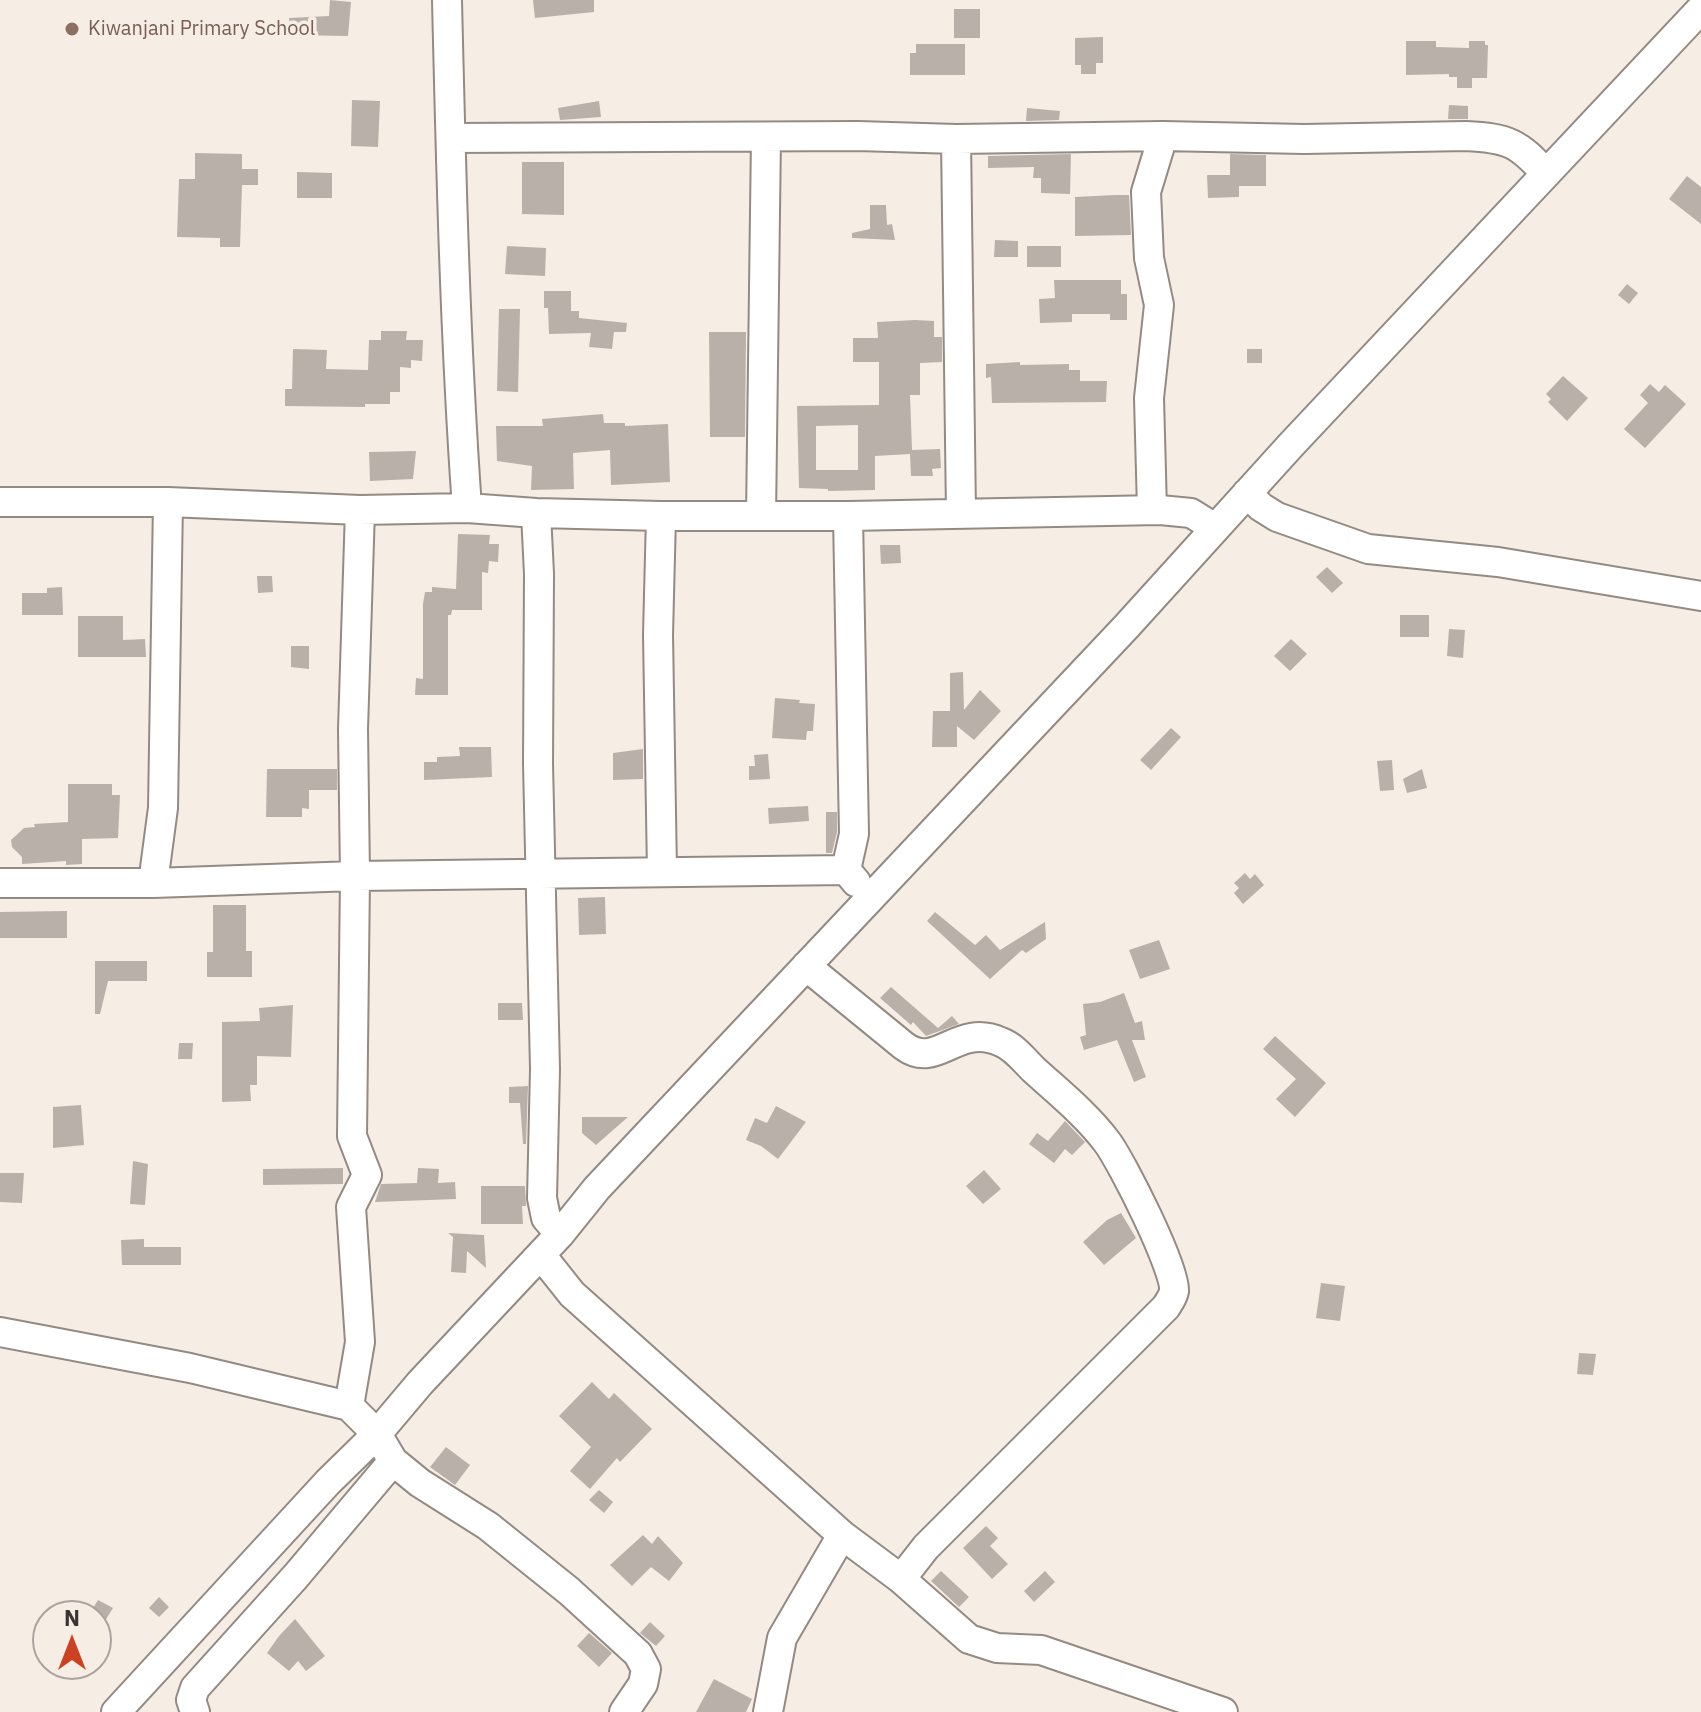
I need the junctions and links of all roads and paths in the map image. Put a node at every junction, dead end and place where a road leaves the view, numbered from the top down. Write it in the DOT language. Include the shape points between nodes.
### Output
graph roads {
  1 [pos="447,0"];
  2 [pos="1701,9"];
  3 [pos="1163,136"];
  4 [pos="766,137"];
  5 [pos="452,138"];
  6 [pos="956,139"];
  7 [pos="1546,174"];
  8 [pos="1247,493"];
  9 [pos="0,502"];
  10 [pos="168,502"];
  11 [pos="467,508"];
  12 [pos="360,510"];
  13 [pos="1152,510"];
  14 [pos="536,513"];
  15 [pos="961,514"];
  16 [pos="661,516"];
  17 [pos="761,516"];
  18 [pos="848,516"];
  19 [pos="1215,528"];
  20 [pos="1701,596"];
  21 [pos="846,870"];
  22 [pos="662,872"];
  23 [pos="540,873"];
  24 [pos="355,876"];
  25 [pos="0,883"];
  26 [pos="153,883"];
  27 [pos="869,899"];
  28 [pos="806,966"];
  29 [pos="560,1234"];
  30 [pos="541,1255"];
  31 [pos="0,1332"];
  32 [pos="349,1406"];
  33 [pos="377,1434"];
  34 [pos="393,1461"];
  35 [pos="842,1535"];
  36 [pos="901,1579"];
  37 [pos="116,1712"];
  38 [pos="195,1712"];
  39 [pos="624,1712"];
  40 [pos="768,1712"];
  41 [pos="1223,1712"];
  1 -- 5 [label="street"];
  2 -- 7 [label="street"];
  3 -- 6 [label="street"];
  3 -- 7 [label="street" via="1493,137 1522,149"];
  3 -- 13 [label="street" via="1148,179 1146,205 1159,305 1149,398"];
  4 -- 5 [label="street"];
  4 -- 6 [label="street"];
  4 -- 17 [label="street"];
  5 -- 11 [label="street"];
  6 -- 15 [label="street"];
  7 -- 8 [label="street"];
  8 -- 19 [label="street"];
  8 -- 20 [label="street" via="1277,517 1368,549 1498,562"];
  9 -- 10 [label="street"];
  10 -- 12 [label="street"];
  10 -- 26 [label="street" via="163,808"];
  11 -- 12 [label="street"];
  11 -- 14 [label="street"];
  12 -- 24 [label="street" via="353,729"];
  13 -- 15 [label="street"];
  13 -- 19 [label="street" via="1191,513"];
  14 -- 16 [label="street"];
  14 -- 23 [label="street"];
  15 -- 18 [label="street"];
  16 -- 17 [label="street"];
  16 -- 22 [label="street"];
  17 -- 18 [label="street"];
  18 -- 21 [label="street" via="854,834"];
  19 -- 27 [label="street"];
  21 -- 22 [label="street"];
  21 -- 27 [label="street"];
  22 -- 23 [label="street"];
  23 -- 24 [label="street"];
  23 -- 29 [label="street" via="542,1198 546,1218"];
  24 -- 26 [label="street"];
  24 -- 32 [label="street" via="352,1136 367,1175 351,1207 360,1342"];
  25 -- 26 [label="street"];
  27 -- 28 [label="street"];
  28 -- 29 [label="street"];
  28 -- 36 [label="street" via="918,1054 979,1036 999,1041 1019,1055 1110,1146 1173,1280 1166,1307 926,1547"];
  29 -- 30 [label="street"];
  30 -- 33 [label="street"];
  30 -- 35 [label="street" via="572,1294"];
  31 -- 32 [label="street" via="190,1368"];
  32 -- 33 [label="street"];
  33 -- 34 [label="street"];
  33 -- 37 [label="street"];
  34 -- 38 [label="street" via="195,1688"];
  34 -- 39 [label="street" via="488,1526 638,1654 646,1669 643,1684"];
  35 -- 36 [label="street"];
  35 -- 40 [label="street" via="782,1638"];
  36 -- 41 [label="street" via="981,1644 1041,1650"];
}
